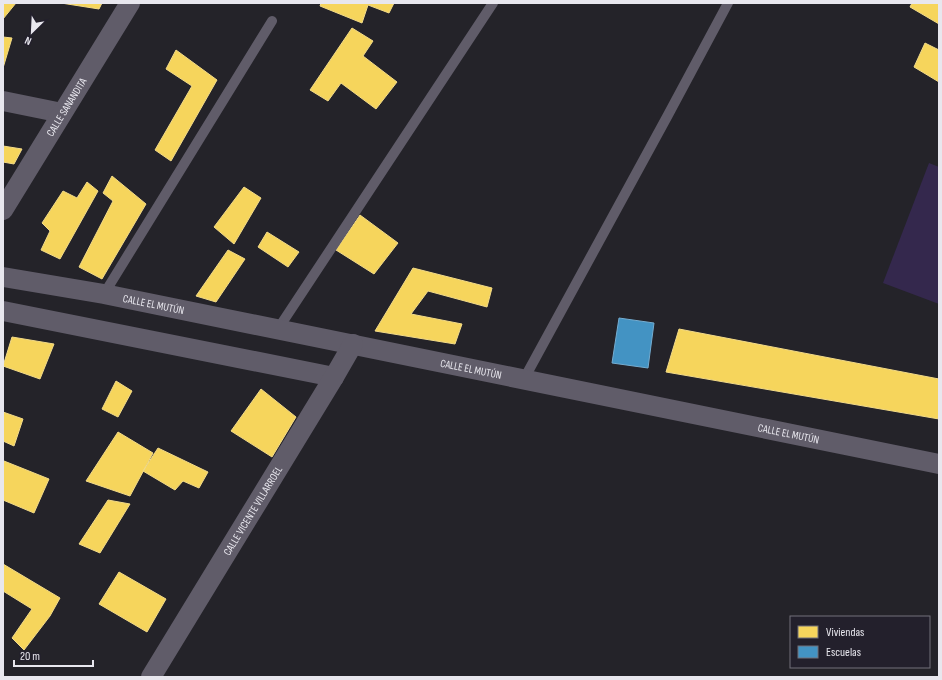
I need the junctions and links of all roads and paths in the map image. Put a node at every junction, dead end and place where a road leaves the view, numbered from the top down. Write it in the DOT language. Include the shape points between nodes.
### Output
graph roads {
  1 [pos="130,3"];
  2 [pos="493,3"];
  3 [pos="728,3"];
  4 [pos="272,21"];
  5 [pos="3,101"];
  6 [pos="62,113"];
  7 [pos="3,210"];
  8 [pos="3,277"];
  9 [pos="104,294"];
  10 [pos="3,311"];
  11 [pos="278,329"];
  12 [pos="353,344"];
  13 [pos="334,377"];
  14 [pos="524,379"];
  15 [pos="939,464"];
  16 [pos="151,677"];
  1 -- 6 [label="street, CALLE SANANDITA"];
  2 -- 11 [label="lane"];
  3 -- 14 [label="lane"];
  4 -- 9 [label="lane"];
  5 -- 6 [label="street"];
  6 -- 7 [label="street, CALLE SANANDITA"];
  8 -- 9 [label="street, CALLE EL MUTÚN"];
  9 -- 11 [label="street, CALLE EL MUTÚN"];
  10 -- 13 [label="street"];
  11 -- 12 [label="street, CALLE EL MUTÚN"];
  12 -- 13 [label="street, CALLE VICENTE VILLARROEL"];
  12 -- 14 [label="street, CALLE EL MUTÚN"];
  13 -- 16 [label="street, CALLE VICENTE VILLARROEL"];
  14 -- 15 [label="street, CALLE EL MUTÚN"];
}
